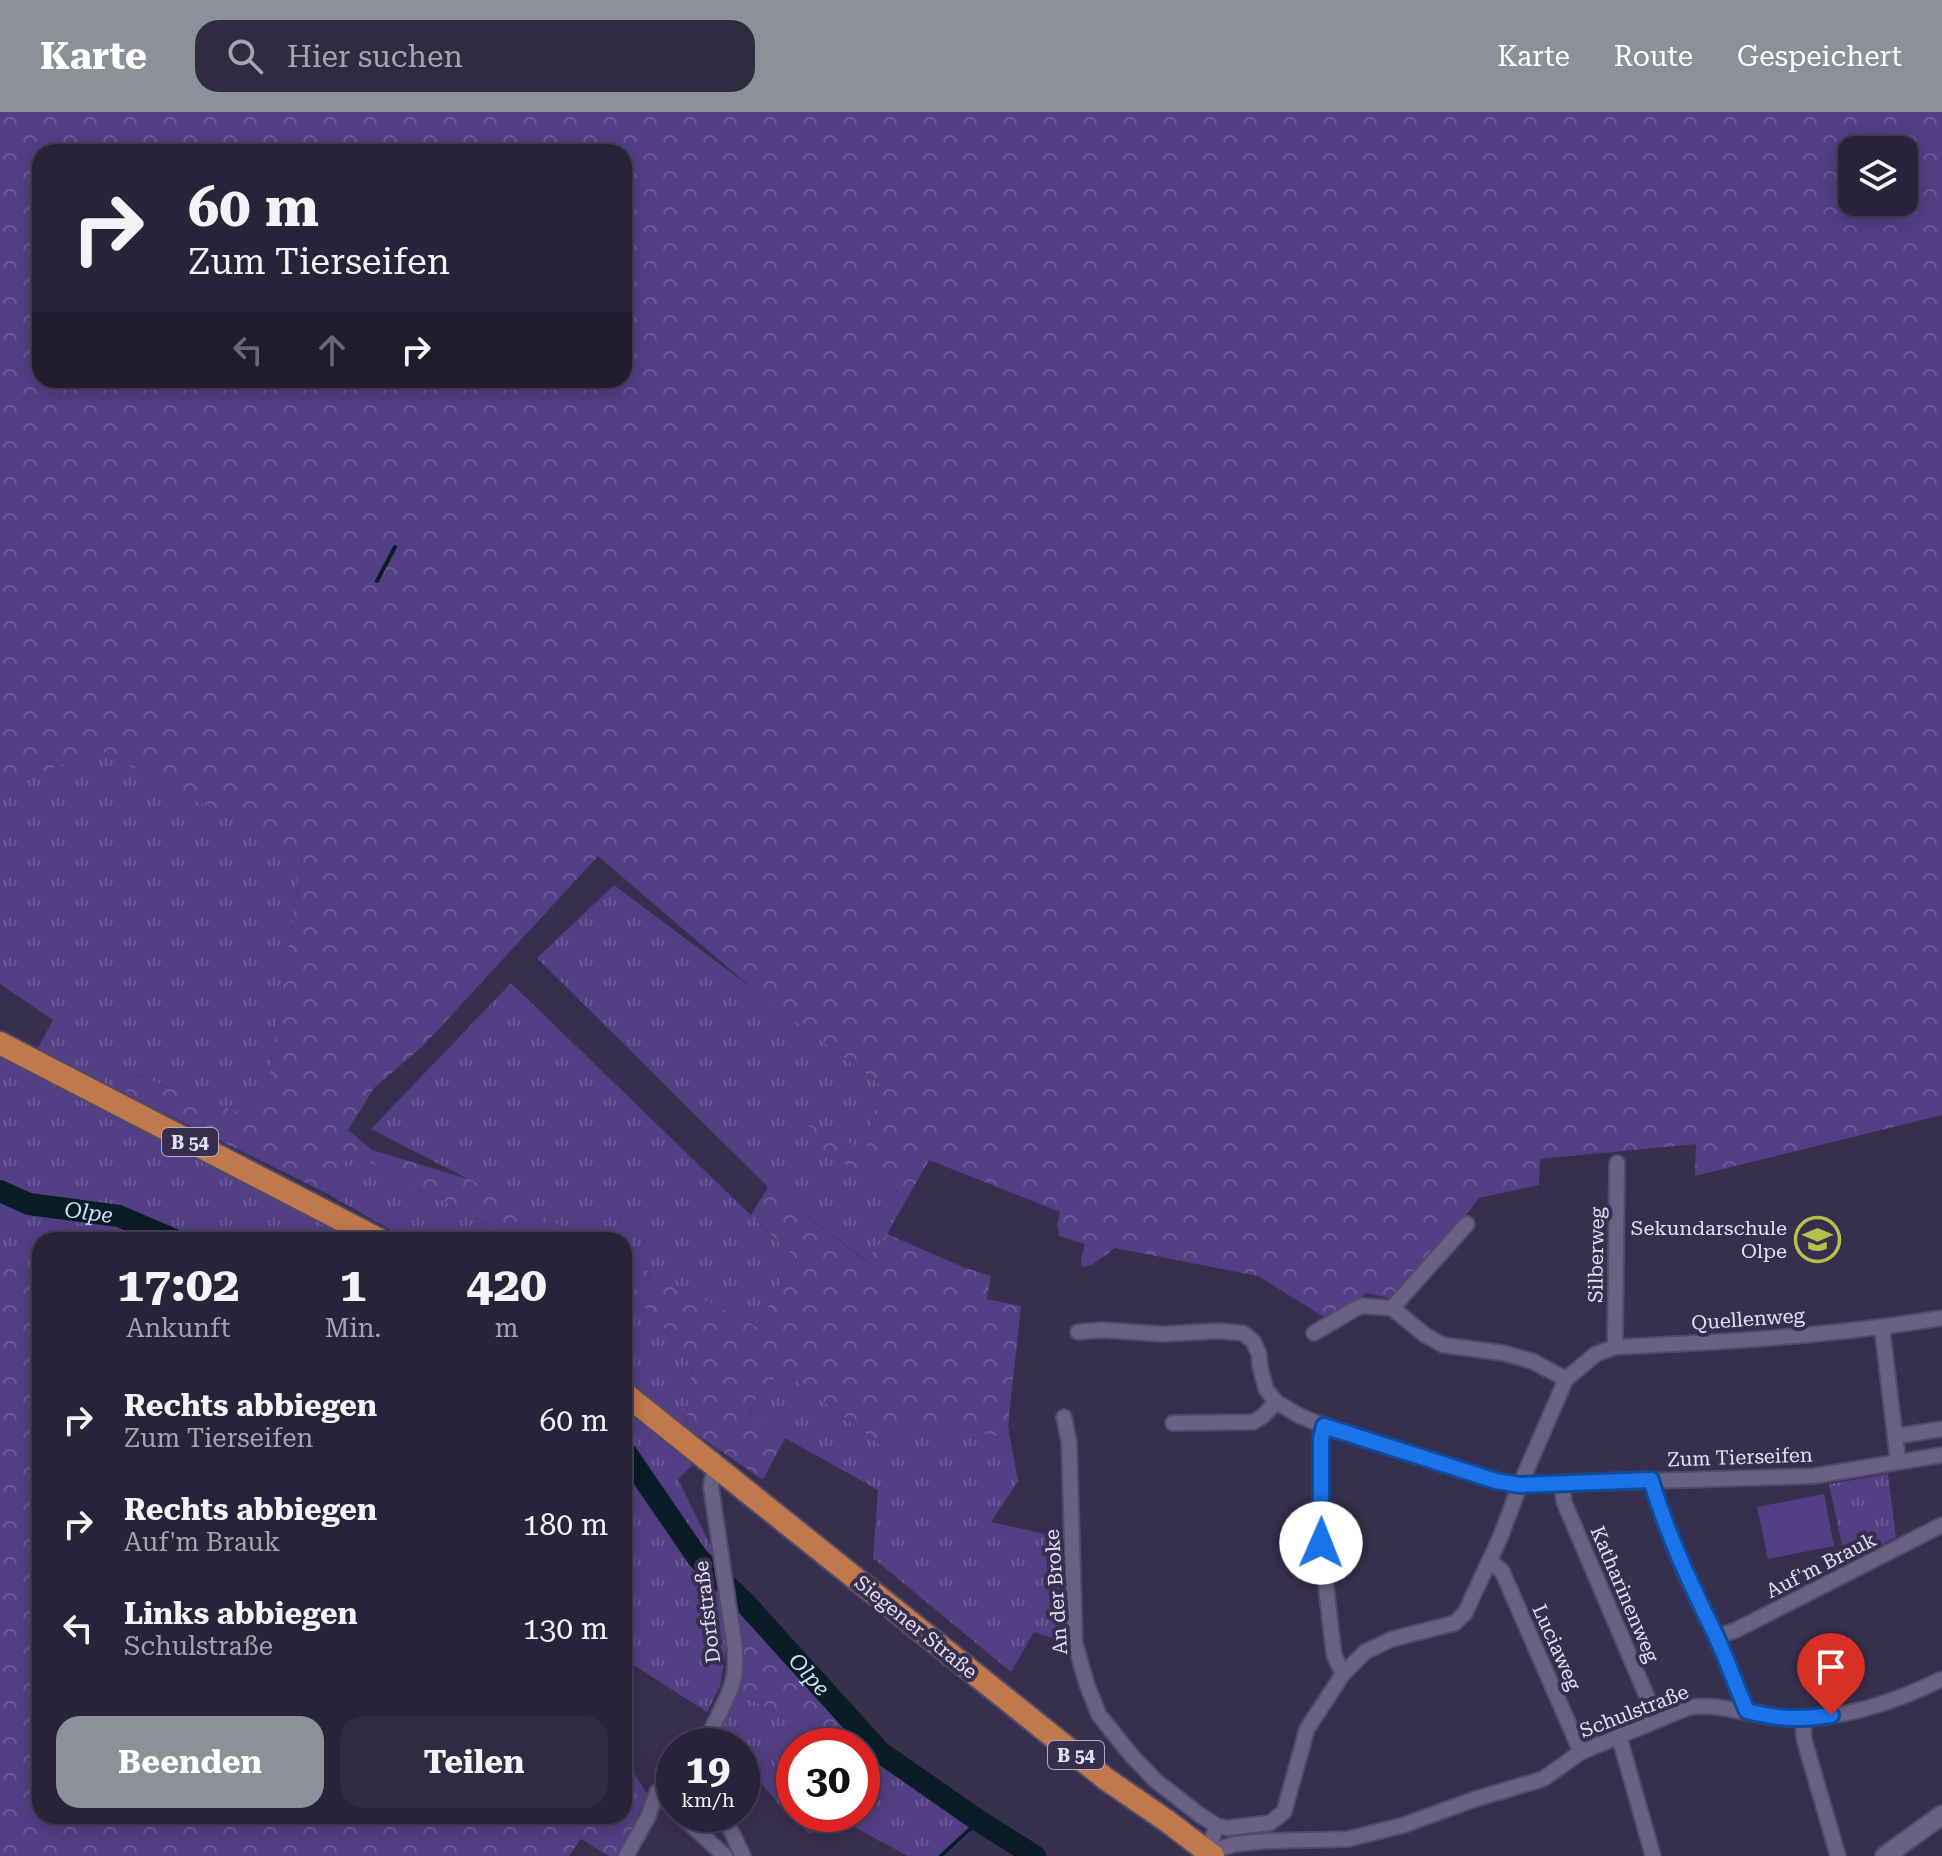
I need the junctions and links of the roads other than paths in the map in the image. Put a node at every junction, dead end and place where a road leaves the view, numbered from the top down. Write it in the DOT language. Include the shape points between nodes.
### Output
graph roads {
  1 [pos="0,1043"];
  2 [pos="1617,1163"];
  3 [pos="1467,1224"];
  4 [pos="365,1232"];
  5 [pos="1392,1308"];
  6 [pos="1942,1318"];
  7 [pos="1882,1328"];
  8 [pos="1078,1332"];
  9 [pos="1314,1333"];
  10 [pos="1615,1347"];
  11 [pos="1566,1379"];
  12 [pos="632,1399"];
  13 [pos="1276,1402"];
  14 [pos="1064,1417"];
  15 [pos="1173,1423"];
  16 [pos="1324,1426"];
  17 [pos="1942,1429"];
  18 [pos="1897,1436"];
  19 [pos="1942,1455"];
  20 [pos="1898,1461"];
  21 [pos="719,1469"];
  22 [pos="1651,1480"];
  23 [pos="1562,1483"];
  24 [pos="1520,1485"];
  25 [pos="1942,1525"];
  26 [pos="1490,1561"];
  27 [pos="1716,1637"];
  28 [pos="1343,1674"];
  29 [pos="1942,1679"];
  30 [pos="1747,1711"];
  31 [pos="1657,1720"];
  32 [pos="1803,1720"];
  33 [pos="712,1728"];
  34 [pos="1619,1736"];
  35 [pos="1581,1752"];
  36 [pos="656,1795"];
  37 [pos="1942,1815"];
  38 [pos="1217,1826"];
  39 [pos="699,1832"];
  40 [pos="732,1832"];
  41 [pos="1206,1855"];
  42 [pos="626,1856"];
  43 [pos="725,1856"];
  44 [pos="743,1856"];
  45 [pos="1653,1856"];
  46 [pos="1838,1856"];
  47 [pos="1885,1856"];
  1 -- 4 [label="main road, B 54"];
  2 -- 10 [label="street, Silberweg"];
  3 -- 5 [label="street"];
  5 -- 9 [label="street" via="1363,1306"];
  5 -- 11 [label="street" via="1443,1345 1532,1361"];
  6 -- 7 [label="street, Quellenweg"];
  7 -- 10 [label="street, Quellenweg"];
  7 -- 18 [label="street"];
  8 -- 13 [label="street" via="1243,1333 1253,1341 1266,1389"];
  10 -- 11 [label="street, Quellenweg" via="1596,1354"];
  11 -- 24 [label="street"];
  12 -- 21 [label="main road, Siegener Straße / B 54"];
  13 -- 15 [label="street" via="1253,1422"];
  13 -- 16 [label="street, Zum Tierseifen"];
  14 -- 38 [label="street, An der Broke" via="1075,1643 1087,1685 1099,1715 1132,1756 1156,1781"];
  16 -- 24 [label="street, Zum Tierseifen"];
  16 -- 28 [label="street" via="1321,1543 1334,1655"];
  17 -- 18 [label="street"];
  18 -- 20 [label="street"];
  19 -- 20 [label="street, Zum Tierseifen"];
  20 -- 22 [label="street, Zum Tierseifen" via="1814,1476"];
  21 -- 33 [label="street, Dorfstraße" via="711,1487 735,1649 734,1678"];
  21 -- 41 [label="main road, Siegener Straße / B 54"];
  22 -- 23 [label="street, Zum Tierseifen"];
  22 -- 27 [label="street" via="1662,1518"];
  23 -- 24 [label="street, Zum Tierseifen"];
  23 -- 31 [label="street, Katharinenweg" via="1564,1502"];
  24 -- 26 [label="street"];
  25 -- 27 [label="street, Auf'm Brauk"];
  26 -- 28 [label="street" via="1455,1623 1392,1639 1365,1652"];
  26 -- 35 [label="street, Luciaweg" via="1502,1571"];
  27 -- 30 [label="street"];
  28 -- 38 [label="street" via="1307,1729 1284,1812 1270,1823"];
  29 -- 32 [label="street, Schulstraße" via="1897,1700"];
  30 -- 31 [label="street, Schulstraße" via="1700,1705"];
  30 -- 32 [label="street, Schulstraße"];
  31 -- 34 [label="street, Schulstraße"];
  32 -- 46 [label="street"];
  34 -- 35 [label="street, Schulstraße"];
  34 -- 45 [label="street"];
  35 -- 41 [label="street, Schulstraße" via="1543,1779 1404,1825 1348,1839 1246,1843"];
  36 -- 42 [label="street"];
  37 -- 47 [label="street"];
  38 -- 41 [label="street"];
  39 -- 43 [label="street"];
  40 -- 44 [label="street"];
}
